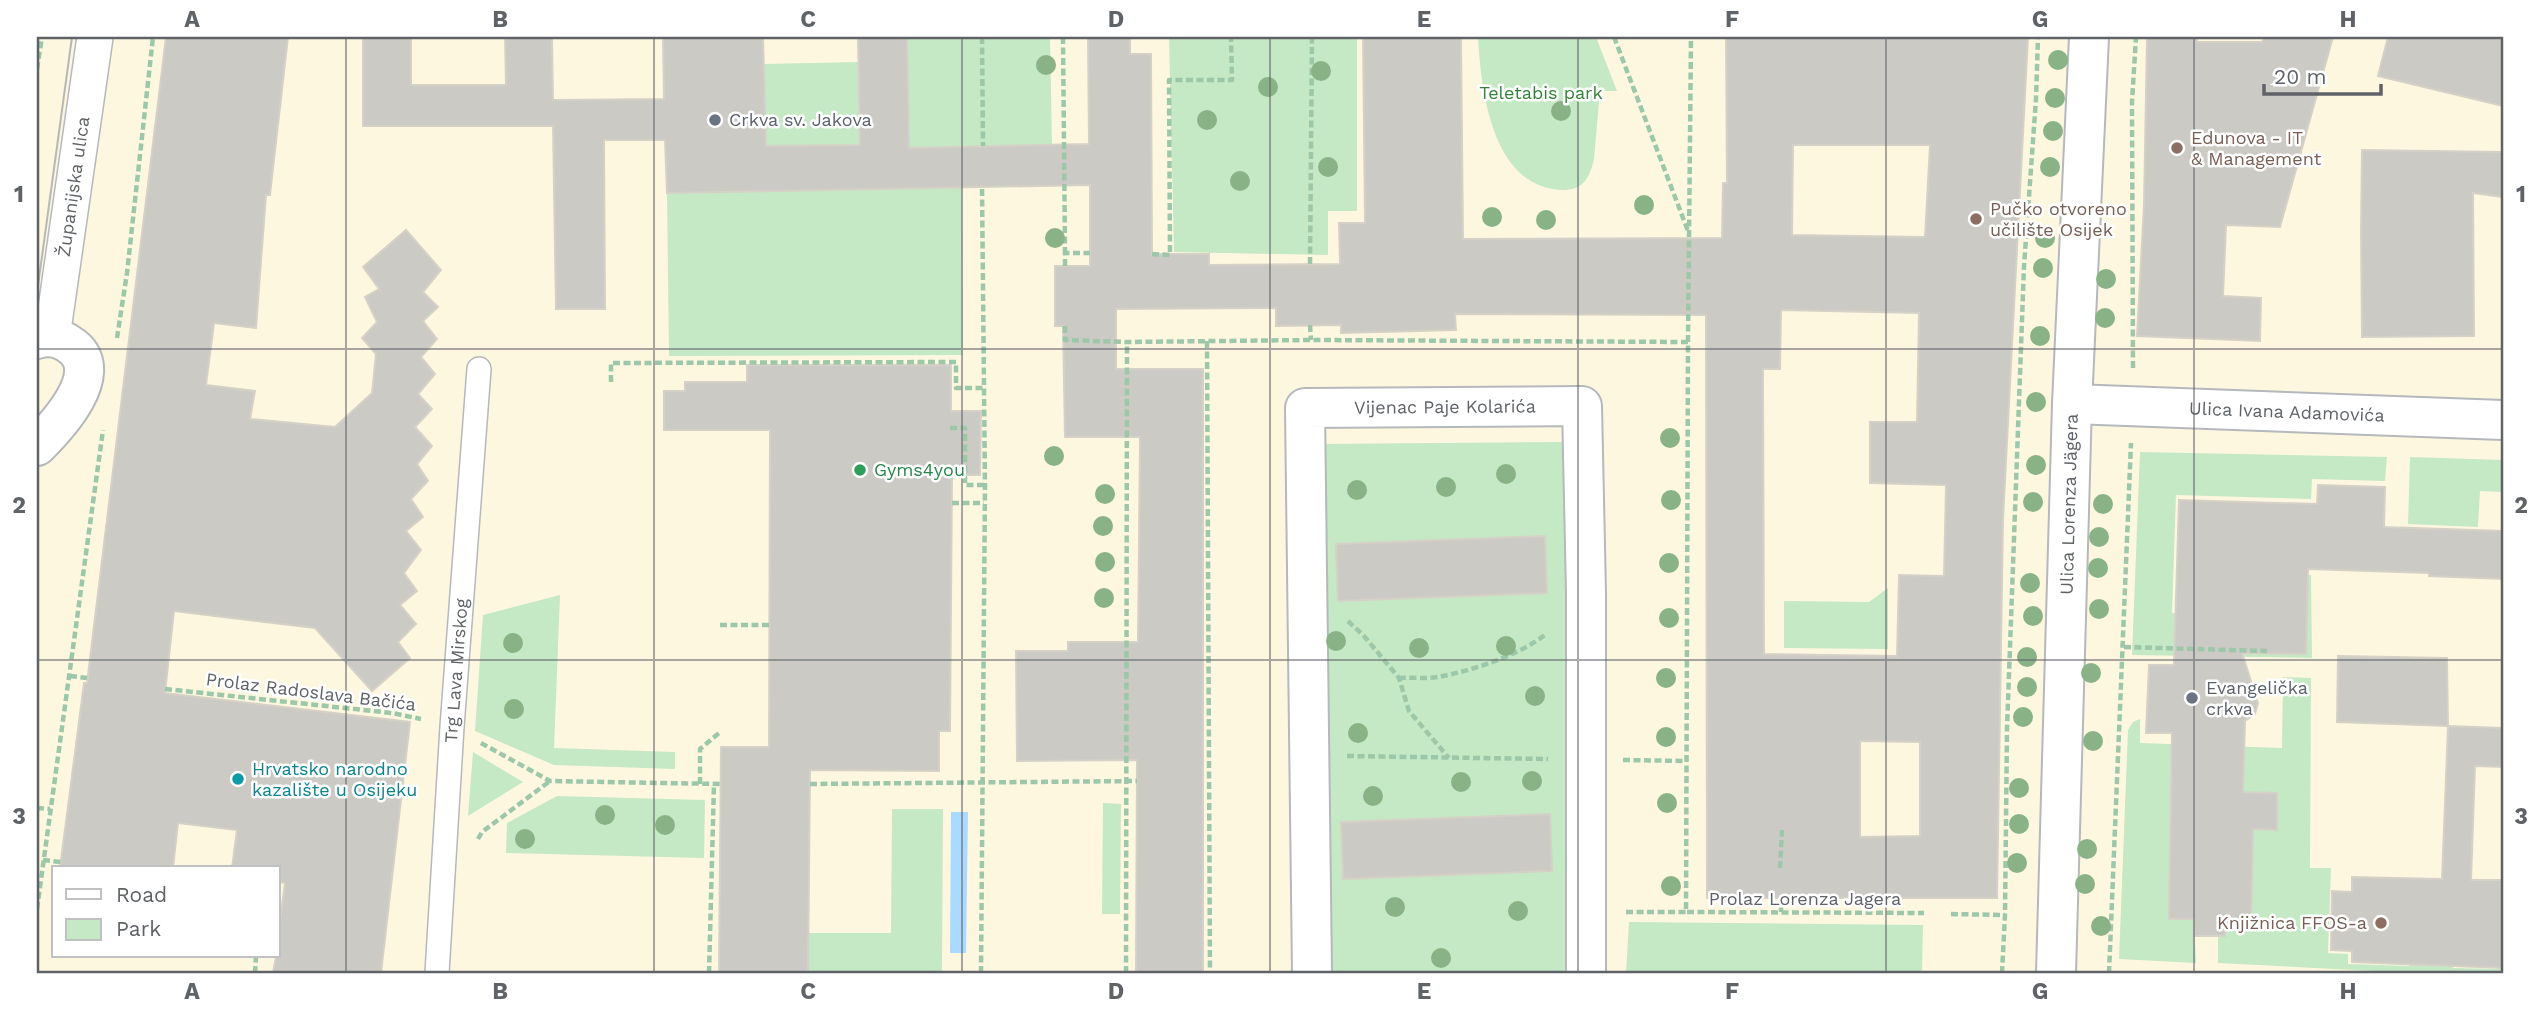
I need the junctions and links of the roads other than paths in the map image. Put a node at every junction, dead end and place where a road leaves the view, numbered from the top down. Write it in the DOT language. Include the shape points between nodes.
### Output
graph roads {
  1 [pos="95,37"];
  2 [pos="2089,37"];
  3 [pos="45,338"];
  4 [pos="479,369"];
  5 [pos="2072,404"];
  6 [pos="2503,420"];
  7 [pos="37,446"];
  8 [pos="437,973"];
  9 [pos="1312,973"];
  10 [pos="1586,973"];
  11 [pos="2056,973"];
  1 -- 3 [label="street, Županijska ulica"];
  2 -- 5 [label="street, Ulica Lorenza Jägera"];
  3 -- 7 [label="street, Županijska ulica" via="71,345 82,361 83,373 75,401"];
  4 -- 8 [label="lane, Trg Lava Mirskog"];
  5 -- 6 [label="street, Ulica Ivana Adamovića"];
  5 -- 11 [label="street, Ulica Lorenza Jägera"];
  9 -- 10 [label="street, Vijenac Paje Kolarića" via="1305,408 1582,406"];
}
